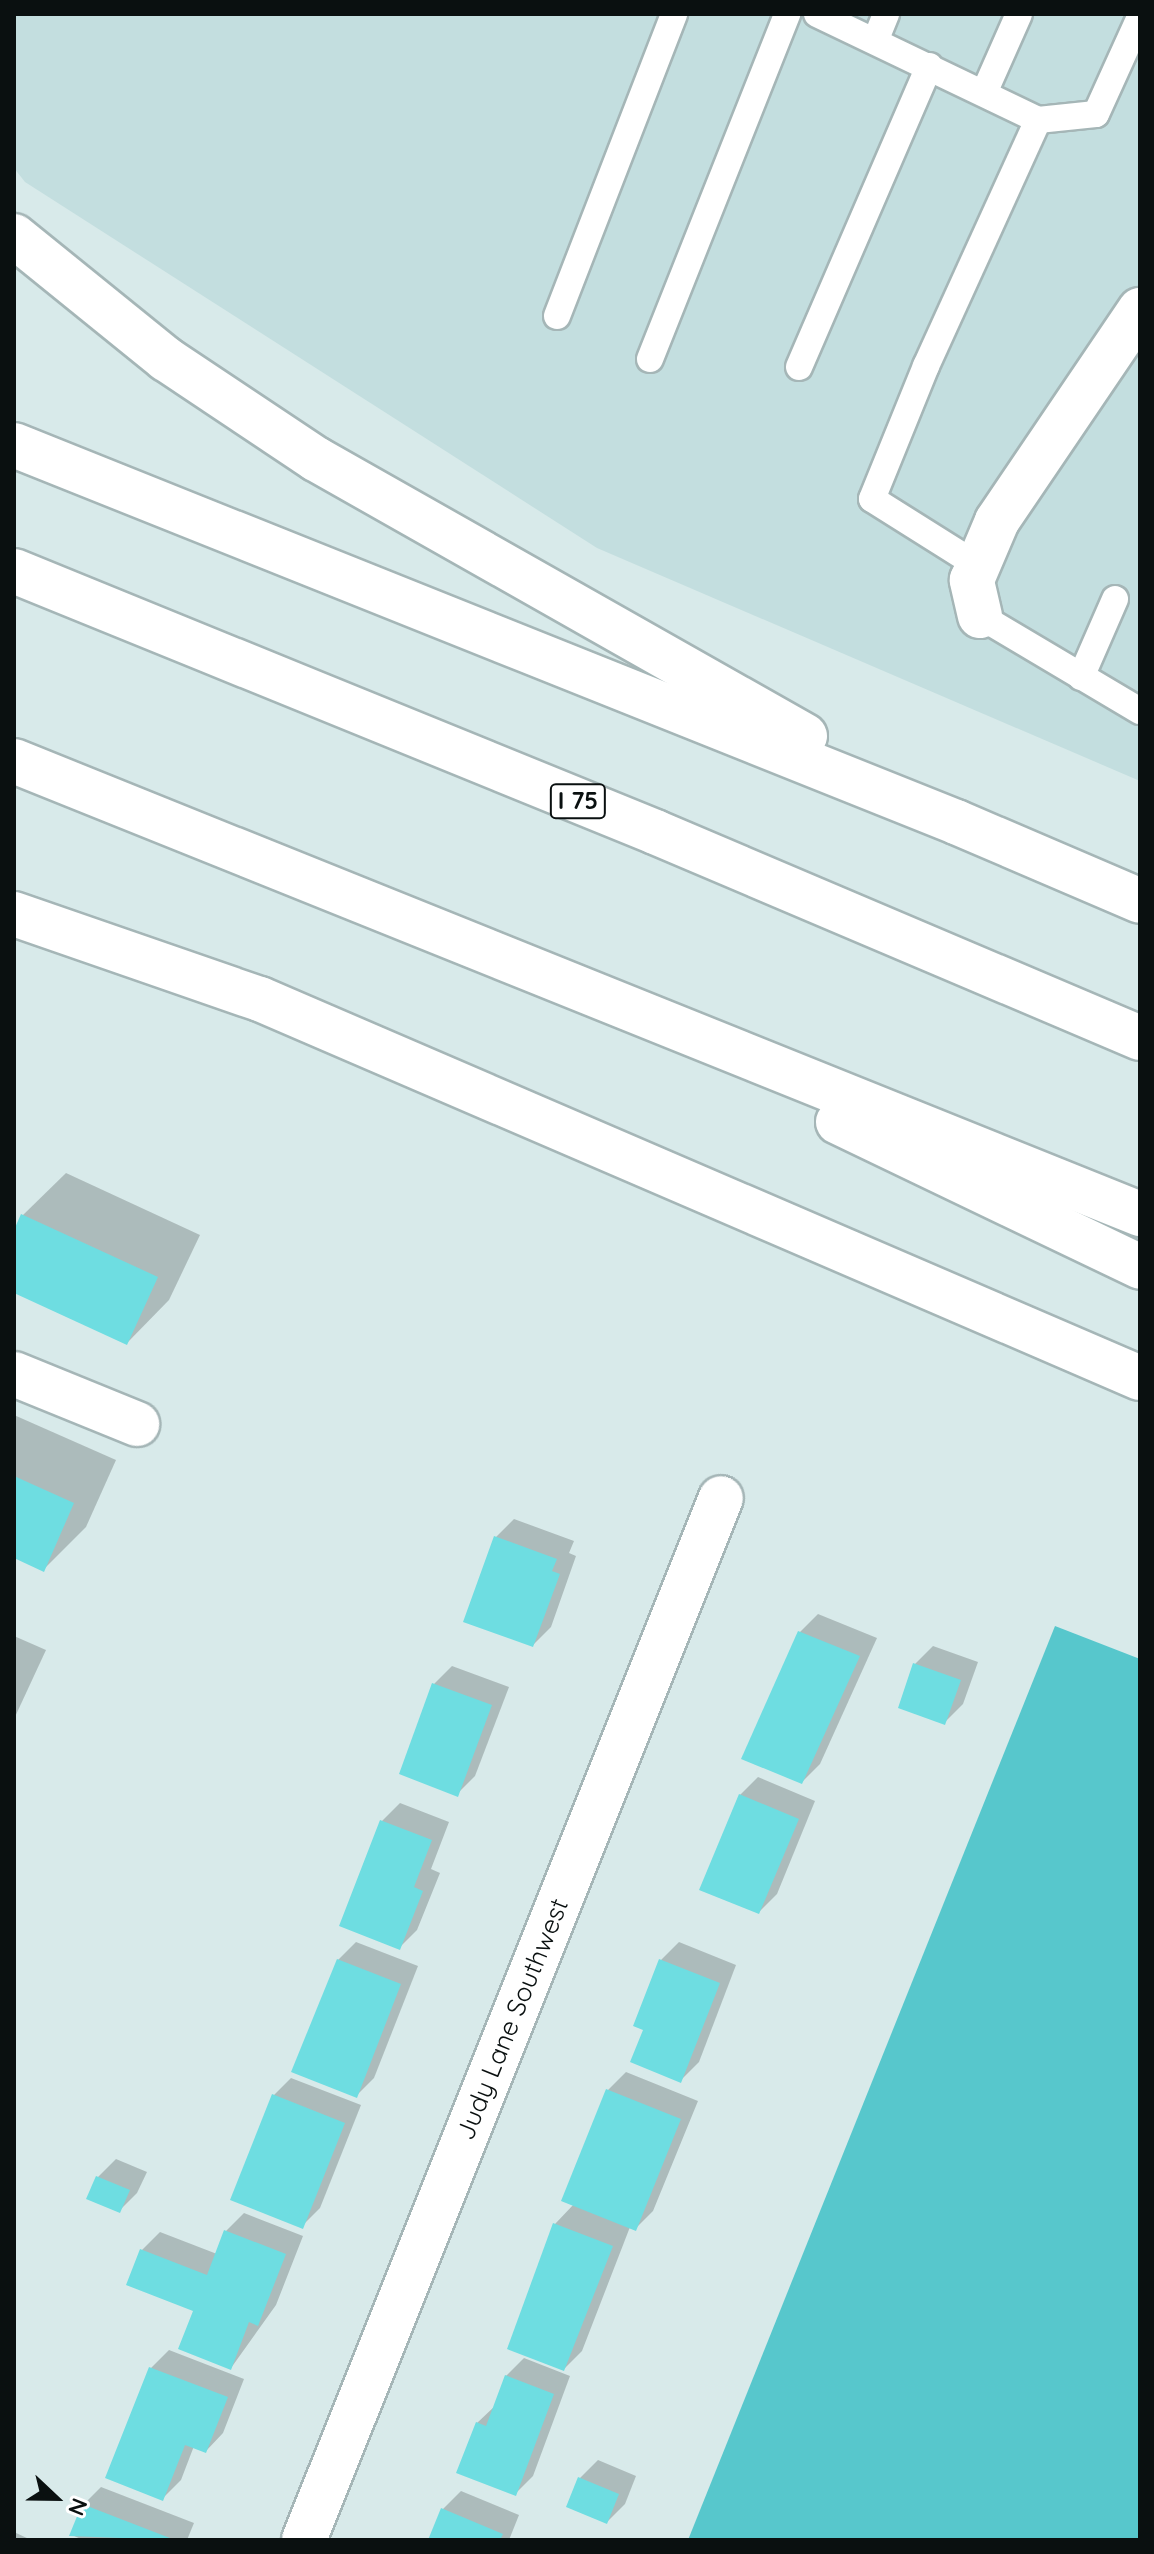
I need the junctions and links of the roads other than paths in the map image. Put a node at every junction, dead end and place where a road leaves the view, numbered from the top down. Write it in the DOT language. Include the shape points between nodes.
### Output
graph roads {
  1 [pos="674,14"];
  2 [pos="787,14"];
  3 [pos="817,14"];
  4 [pos="886,14"];
  5 [pos="1019,14"];
  6 [pos="1140,17"];
  7 [pos="876,39"];
  8 [pos="929,66"];
  9 [pos="984,93"];
  10 [pos="1038,120"];
  11 [pos="14,236"];
  12 [pos="1140,310"];
  13 [pos="557,316"];
  14 [pos="650,359"];
  15 [pos="799,367"];
  16 [pos="14,445"];
  17 [pos="977,565"];
  18 [pos="14,571"];
  19 [pos="1115,599"];
  20 [pos="980,616"];
  21 [pos="1081,677"];
  22 [pos="1140,711"];
  23 [pos="14,761"];
  24 [pos="956,822"];
  25 [pos="1140,901"];
  26 [pos="14,914"];
  27 [pos="475,947"];
  28 [pos="1140,1038"];
  29 [pos="1140,1214"];
  30 [pos="1140,1267"];
  31 [pos="14,1374"];
  32 [pos="1140,1378"];
  33 [pos="137,1424"];
  34 [pos="721,1498"];
  35 [pos="304,2540"];
  1 -- 13 [label="lane"];
  2 -- 14 [label="lane"];
  3 -- 7 [label="lane"];
  4 -- 7 [label="lane"];
  5 -- 9 [label="lane"];
  6 -- 10 [label="lane" via="1096,114"];
  7 -- 8 [label="lane"];
  8 -- 9 [label="lane"];
  8 -- 15 [label="lane"];
  9 -- 10 [label="lane"];
  10 -- 17 [label="lane" via="872,499"];
  11 -- 24 [label="main road" via="166,359 316,459"];
  12 -- 17 [label="main road" via="997,521"];
  16 -- 24 [label="main road"];
  17 -- 20 [label="main road" via="972,580"];
  18 -- 28 [label="main road, I 75" via="655,832"];
  19 -- 21 [label="lane"];
  20 -- 21 [label="lane"];
  21 -- 22 [label="lane"];
  23 -- 27 [label="main road"];
  24 -- 25 [label="main road"];
  26 -- 32 [label="main road" via="260,999"];
  27 -- 29 [label="main road"];
  27 -- 30 [label="main road"];
  31 -- 33 [label="main road"];
  34 -- 35 [label="main road, Judy Lane Southwest"];
}
